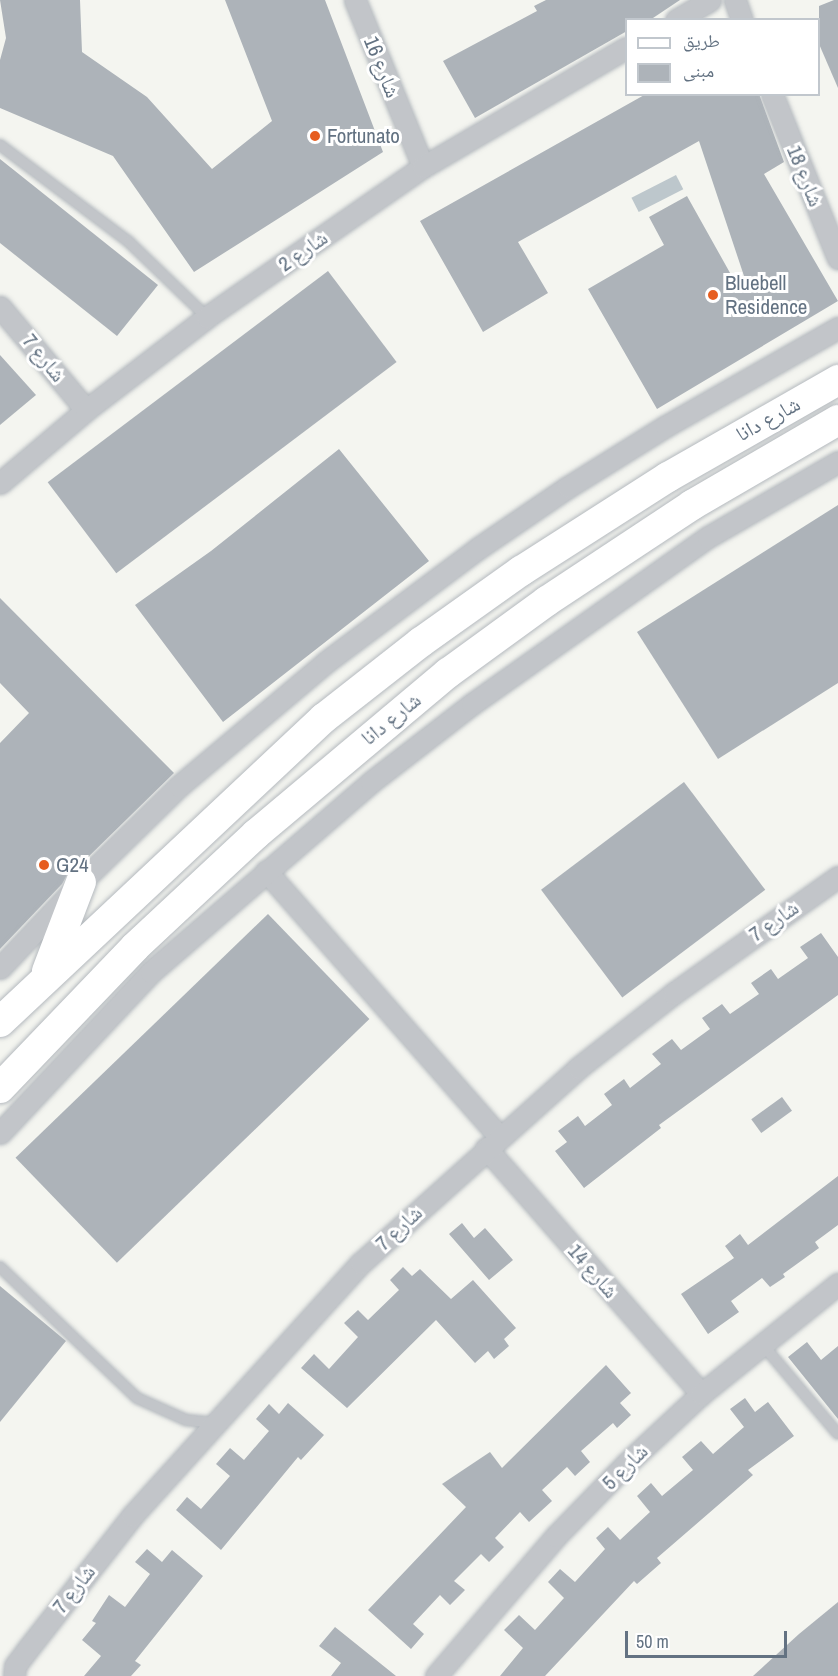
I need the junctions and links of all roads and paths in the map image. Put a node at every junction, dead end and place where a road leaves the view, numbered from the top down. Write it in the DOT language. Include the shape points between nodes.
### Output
graph roads {
  1 [pos="355,0"];
  2 [pos="710,0"];
  3 [pos="735,0"];
  4 [pos="679,18"];
  5 [pos="741,18"];
  6 [pos="625,49"];
  7 [pos="773,96"];
  8 [pos="0,145"];
  9 [pos="423,167"];
  10 [pos="838,258"];
  11 [pos="0,307"];
  12 [pos="207,317"];
  13 [pos="838,328"];
  14 [pos="838,380"];
  15 [pos="86,410"];
  16 [pos="838,420"];
  17 [pos="838,462"];
  18 [pos="0,483"];
  19 [pos="266,871"];
  20 [pos="838,877"];
  21 [pos="81,882"];
  22 [pos="0,968"];
  23 [pos="44,978"];
  24 [pos="0,1022"];
  25 [pos="0,1088"];
  26 [pos="0,1133"];
  27 [pos="492,1142"];
  28 [pos="0,1267"];
  29 [pos="838,1284"];
  30 [pos="763,1345"];
  31 [pos="700,1394"];
  32 [pos="213,1422"];
  33 [pos="838,1434"];
  34 [pos="14,1676"];
  35 [pos="436,1676"];
  1 -- 9 [label="street, شارع 16"];
  2 -- 4 [label="street"];
  3 -- 5 [label="street"];
  6 -- 9 [label="street, شارع 2"];
  7 -- 10 [label="street, شارع 18"];
  8 -- 12 [label="lane" via="104,221"];
  9 -- 12 [label="street, شارع 2"];
  11 -- 15 [label="street, شارع 7"];
  12 -- 15 [label="street, شارع 2"];
  13 -- 21 [label="street" via="666,426 477,549 258,716"];
  14 -- 23 [label="street, شارع دانا" via="668,477 521,571 421,642 324,718"];
  15 -- 18 [label="street, شارع 2"];
  16 -- 25 [label="street, شارع دانا" via="692,505 547,601 448,673 247,842 135,946"];
  17 -- 19 [label="street" via="708,537 472,704 371,782"];
  19 -- 26 [label="street" via="151,972"];
  19 -- 27 [label="street, شارع 14"];
  20 -- 27 [label="street, شارع 7" via="674,993"];
  21 -- 22 [label="street"];
  21 -- 23 [label="street"];
  23 -- 24 [label="street, شارع دانا"];
  27 -- 31 [label="street, شارع 14"];
  27 -- 32 [label="street, شارع 7" via="361,1263"];
  28 -- 32 [label="lane" via="137,1398 186,1420"];
  29 -- 30 [label="street, شارع 5"];
  30 -- 31 [label="street, شارع 5"];
  30 -- 33 [label="lane"];
  31 -- 35 [label="street, شارع 5" via="556,1536"];
  32 -- 34 [label="street, شارع 7" via="132,1516 27,1650 15,1666"];
}
